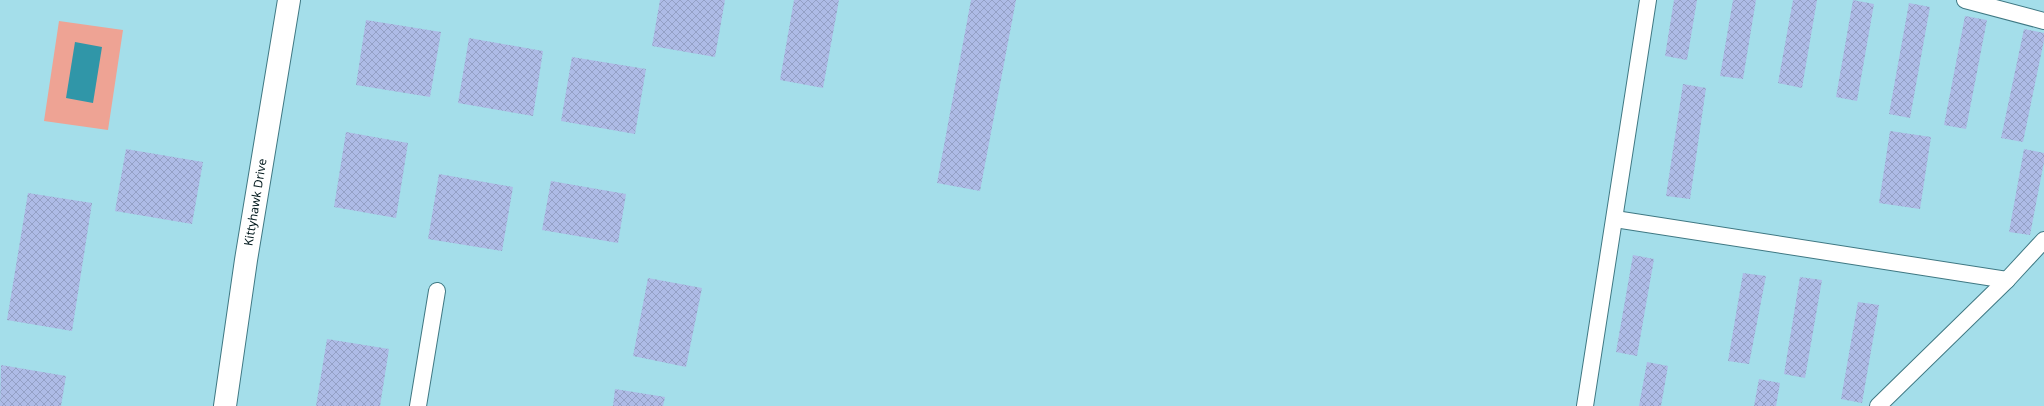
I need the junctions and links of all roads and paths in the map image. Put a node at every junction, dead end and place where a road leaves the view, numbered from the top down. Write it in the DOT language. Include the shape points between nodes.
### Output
graph roads {
  1 [pos="290,0"];
  2 [pos="1648,0"];
  3 [pos="1965,0"];
  4 [pos="2044,21"];
  5 [pos="1615,219"];
  6 [pos="2044,240"];
  7 [pos="2007,280"];
  8 [pos="437,291"];
  9 [pos="225,406"];
  10 [pos="418,406"];
  11 [pos="1585,406"];
  12 [pos="1878,406"];
  1 -- 9 [label="street, Kittyhawk Drive" via="246,260"];
  2 -- 5 [label="lane"];
  3 -- 4 [label="lane"];
  5 -- 7 [label="lane"];
  5 -- 11 [label="lane"];
  6 -- 7 [label="lane"];
  7 -- 12 [label="lane"];
  8 -- 10 [label="lane"];
}
